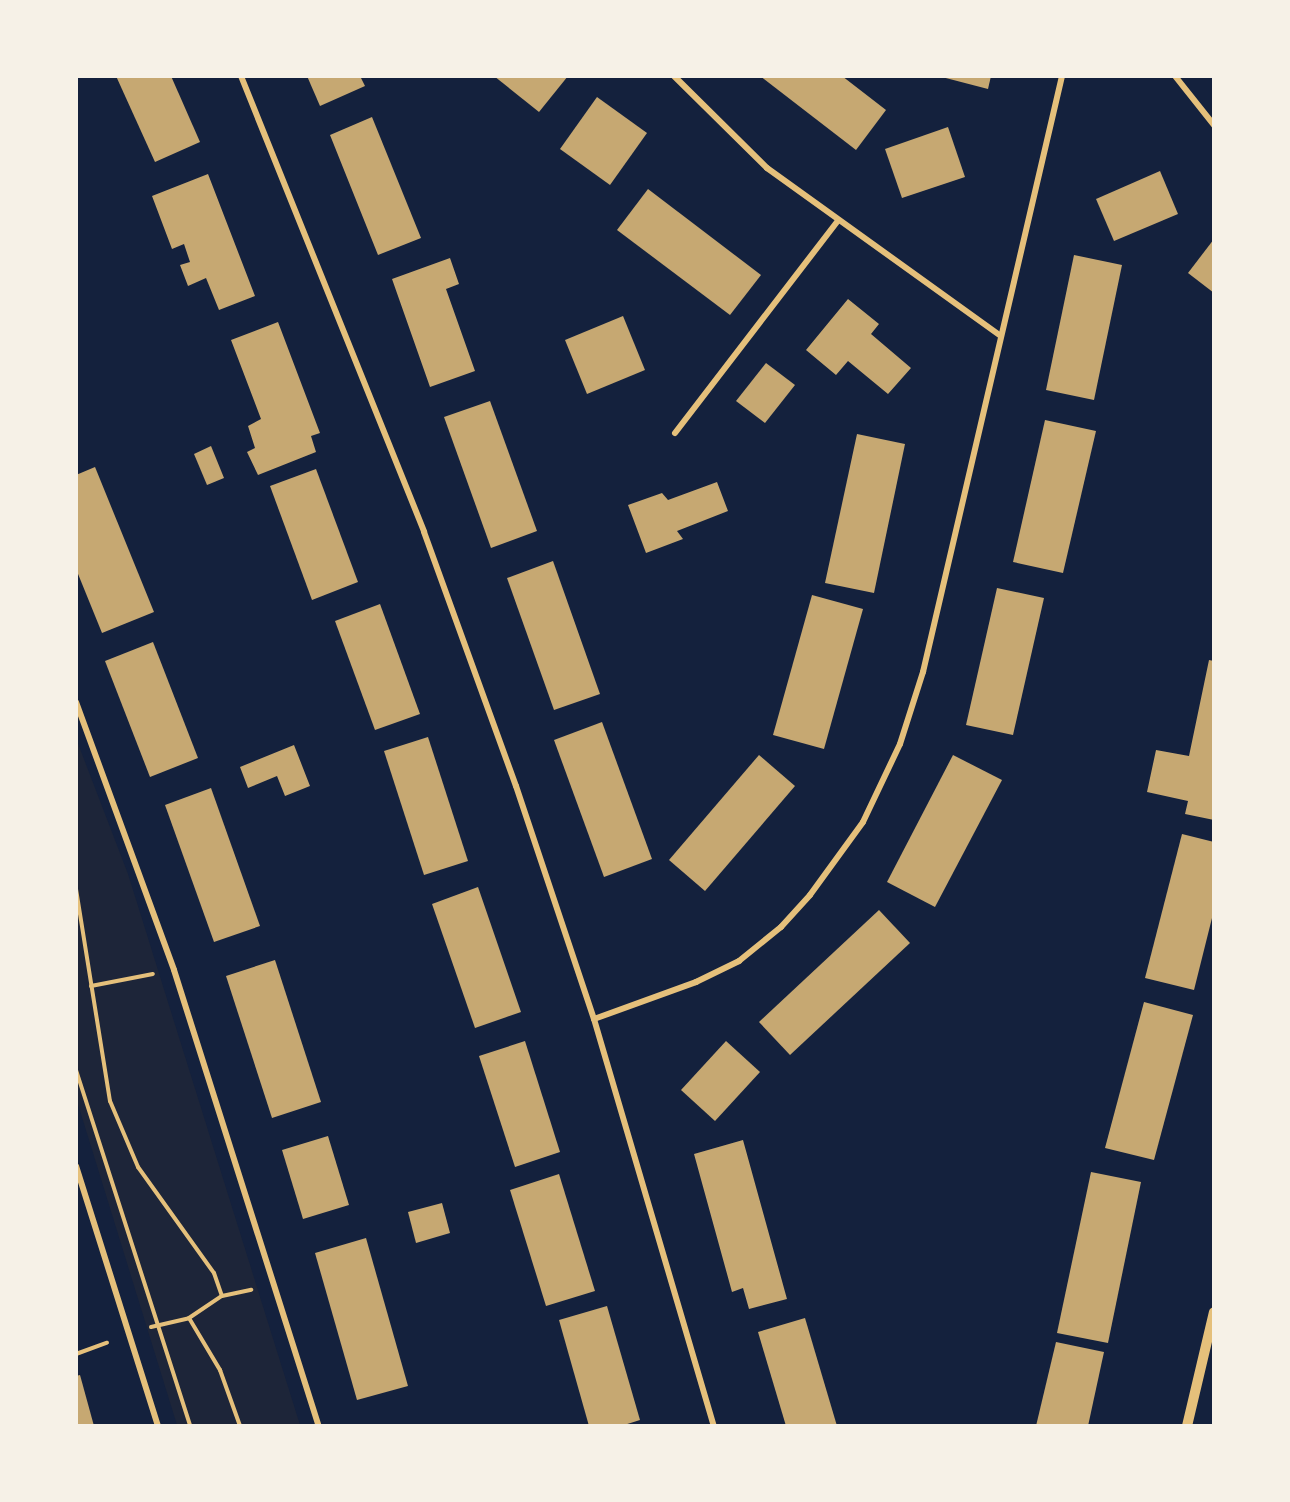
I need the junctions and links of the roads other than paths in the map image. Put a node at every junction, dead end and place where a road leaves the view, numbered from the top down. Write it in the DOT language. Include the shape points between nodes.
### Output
graph roads {
  1 [pos="241,76"];
  2 [pos="674,76"];
  3 [pos="1062,76"];
  4 [pos="1175,76"];
  5 [pos="1214,125"];
  6 [pos="837,222"];
  7 [pos="999,335"];
  8 [pos="675,433"];
  9 [pos="76,702"];
  10 [pos="594,1019"];
  11 [pos="76,1166"];
  12 [pos="1214,1312"];
  13 [pos="158,1425"];
  14 [pos="319,1425"];
  15 [pos="714,1425"];
  16 [pos="1187,1425"];
  1 -- 10 [label="street" via="424,532 516,786"];
  2 -- 6 [label="street" via="767,168"];
  3 -- 7 [label="street"];
  4 -- 5 [label="street"];
  6 -- 7 [label="street"];
  6 -- 8 [label="street"];
  7 -- 10 [label="street" via="923,672 900,744 863,822 810,895 781,927 739,961 696,982"];
  9 -- 14 [label="street" via="174,970"];
  10 -- 15 [label="street"];
  11 -- 13 [label="street"];
  12 -- 16 [label="street"];
}
